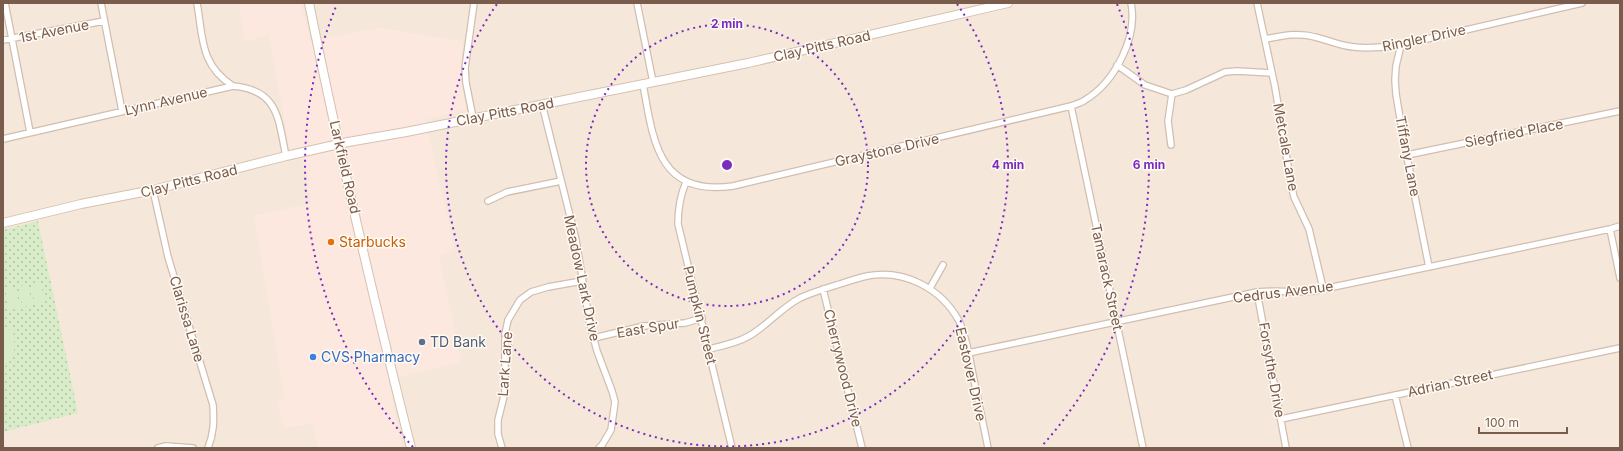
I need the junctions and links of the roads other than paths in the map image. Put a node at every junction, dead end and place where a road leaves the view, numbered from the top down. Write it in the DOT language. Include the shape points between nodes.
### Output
graph roads {
  1 [pos="5,3"];
  2 [pos="101,3"];
  3 [pos="197,3"];
  4 [pos="309,3"];
  5 [pos="474,3"];
  6 [pos="637,3"];
  7 [pos="1008,3"];
  8 [pos="1131,3"];
  9 [pos="1257,3"];
  10 [pos="1582,3"];
  11 [pos="995,4"];
  12 [pos="104,21"];
  13 [pos="12,38"];
  14 [pos="1265,39"];
  15 [pos="3,40"];
  16 [pos="1401,45"];
  17 [pos="1117,65"];
  18 [pos="1272,74"];
  19 [pos="654,82"];
  20 [pos="643,84"];
  21 [pos="233,86"];
  22 [pos="1172,94"];
  23 [pos="542,104"];
  24 [pos="1071,106"];
  25 [pos="122,111"];
  26 [pos="1620,111"];
  27 [pos="473,118"];
  28 [pos="30,132"];
  29 [pos="3,139"];
  30 [pos="340,144"];
  31 [pos="1171,145"];
  32 [pos="1407,155"];
  33 [pos="286,156"];
  34 [pos="561,181"];
  35 [pos="686,182"];
  36 [pos="153,190"];
  37 [pos="488,201"];
  38 [pos="3,223"];
  39 [pos="1620,226"];
  40 [pos="1610,229"];
  41 [pos="943,265"];
  42 [pos="1429,267"];
  43 [pos="1620,278"];
  44 [pos="582,281"];
  45 [pos="930,288"];
  46 [pos="1322,288"];
  47 [pos="823,289"];
  48 [pos="1258,292"];
  49 [pos="702,318"];
  50 [pos="1116,322"];
  51 [pos="594,338"];
  52 [pos="1620,348"];
  53 [pos="709,349"];
  54 [pos="968,353"];
  55 [pos="1396,395"];
  56 [pos="1281,419"];
  57 [pos="601,447"];
  58 [pos="158,448"];
  59 [pos="193,448"];
  60 [pos="208,448"];
  61 [pos="411,448"];
  62 [pos="502,448"];
  63 [pos="732,448"];
  64 [pos="862,448"];
  65 [pos="988,448"];
  66 [pos="1143,448"];
  67 [pos="1286,448"];
  68 [pos="1408,448"];
  1 -- 13 [label="street"];
  2 -- 12 [label="street"];
  3 -- 21 [label="street" via="207,59 214,71"];
  4 -- 30 [label="street, Larkfield Road"];
  5 -- 27 [label="street" via="465,68"];
  6 -- 19 [label="street"];
  7 -- 11 [label="street, Clay Pitts Road"];
  8 -- 17 [label="street, Graystone Drive" via="1131,34 1127,49"];
  9 -- 14 [label="street, Metcale Lane"];
  10 -- 16 [label="street, Ringler Drive"];
  11 -- 19 [label="street, Clay Pitts Road" via="748,63"];
  12 -- 13 [label="street, 1st Avenue"];
  12 -- 25 [label="street"];
  13 -- 15 [label="street, 1st Avenue"];
  13 -- 28 [label="street"];
  14 -- 16 [label="street, Ringler Drive" via="1301,35 1354,47"];
  14 -- 18 [label="street, Metcale Lane"];
  16 -- 32 [label="street, Tiffany Lane" via="1395,80"];
  17 -- 22 [label="street" via="1145,85"];
  17 -- 24 [label="street, Graystone Drive" via="1098,90 1086,100"];
  18 -- 22 [label="street" via="1225,72"];
  18 -- 46 [label="street, Metcale Lane" via="1294,197 1309,229"];
  19 -- 20 [label="street, Clay Pitts Road"];
  20 -- 23 [label="street, Clay Pitts Road"];
  20 -- 35 [label="street, Graystone Drive" via="652,132 660,156 671,170"];
  21 -- 25 [label="street, Lynn Avenue"];
  21 -- 33 [label="street, Lynn Avenue" via="258,91 272,106 277,114"];
  22 -- 31 [label="street" via="1168,121"];
  23 -- 27 [label="street, Clay Pitts Road"];
  23 -- 34 [label="street, Meadow Lark Drive"];
  24 -- 35 [label="street, Graystone Drive" via="733,186 709,189"];
  24 -- 50 [label="street, Tamarack Street"];
  25 -- 28 [label="street, Lynn Avenue"];
  26 -- 32 [label="street, Siegfried Place"];
  27 -- 30 [label="street, Clay Pitts Road"];
  28 -- 29 [label="street, Lynn Avenue"];
  30 -- 33 [label="street, Clay Pitts Road"];
  30 -- 61 [label="street, Larkfield Road"];
  32 -- 42 [label="street, Tiffany Lane"];
  33 -- 36 [label="street, Clay Pitts Road"];
  34 -- 37 [label="street" via="507,192"];
  34 -- 44 [label="street, Meadow Lark Drive" via="576,240"];
  35 -- 49 [label="street, Pumpkin Street" via="680,195 678,224"];
  36 -- 38 [label="street, Clay Pitts Road"];
  36 -- 60 [label="street, Clarissa Lane" via="168,257 212,405 214,422"];
  39 -- 40 [label="street, Cedrus Avenue"];
  40 -- 42 [label="street, Cedrus Avenue"];
  40 -- 43 [label="street"];
  41 -- 45 [label="street"];
  42 -- 46 [label="street, Cedrus Avenue"];
  44 -- 51 [label="street, Meadow Lark Drive"];
  44 -- 62 [label="street, Lark Lane" via="531,292 520,300 508,320 505,334 505,392 498,420"];
  45 -- 47 [label="street, Eastover Drive" via="908,279 882,275 867,276"];
  45 -- 54 [label="street, Eastover Drive" via="951,308 959,322"];
  46 -- 48 [label="street, Cedrus Avenue" via="1304,292"];
  47 -- 53 [label="street, Eastover Drive" via="782,308 766,324 748,336 729,345"];
  47 -- 64 [label="street, Cherrywood Drive"];
  48 -- 50 [label="street, Cedrus Avenue"];
  48 -- 56 [label="street, Forsythe Drive"];
  49 -- 51 [label="street, East Spur" via="685,323 644,326"];
  49 -- 53 [label="street, Pumpkin Street"];
  50 -- 54 [label="street, Cedrus Avenue"];
  50 -- 66 [label="street, Tamarack Street"];
  51 -- 57 [label="street, Meadow Lark Drive" via="615,402 610,430"];
  52 -- 55 [label="street, Adrian Street"];
  53 -- 63 [label="street, Pumpkin Street"];
  54 -- 65 [label="street, Eastover Drive"];
  55 -- 56 [label="street, Adrian Street"];
  55 -- 68 [label="street"];
  56 -- 67 [label="street, Forsythe Drive"];
  58 -- 59 [label="street"];
}
